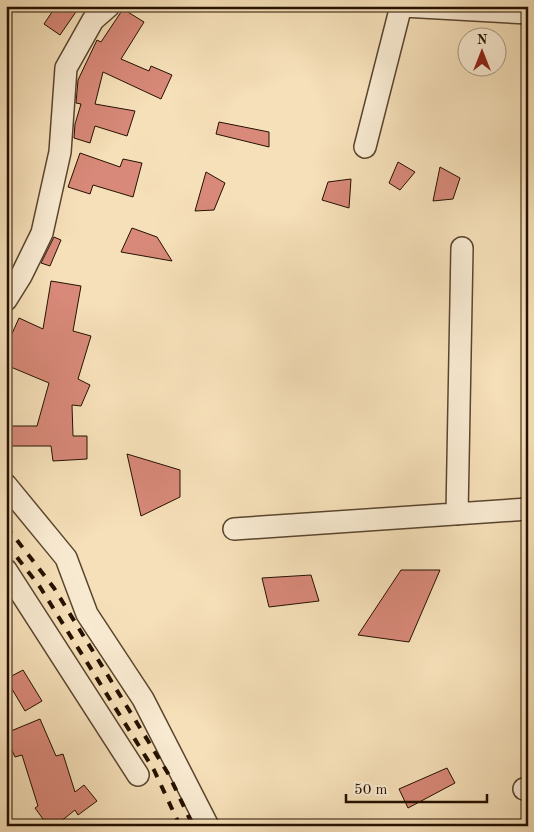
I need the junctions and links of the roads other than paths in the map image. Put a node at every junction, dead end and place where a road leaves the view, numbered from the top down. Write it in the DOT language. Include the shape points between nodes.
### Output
graph roads {
  1 [pos="109,6"];
  2 [pos="402,6"];
  3 [pos="528,13"];
  4 [pos="365,147"];
  5 [pos="462,248"];
  6 [pos="6,300"];
  7 [pos="6,485"];
  8 [pos="528,509"];
  9 [pos="457,514"];
  10 [pos="234,529"];
  11 [pos="6,570"];
  12 [pos="138,775"];
  13 [pos="208,826"];
  1 -- 6 [label="street" via="93,20 66,68 60,152 42,233"];
  2 -- 3 [label="street"];
  2 -- 4 [label="street"];
  5 -- 9 [label="street"];
  7 -- 13 [label="street" via="66,558 87,614 142,699"];
  8 -- 9 [label="street"];
  9 -- 10 [label="street"];
  11 -- 12 [label="street"];
}
